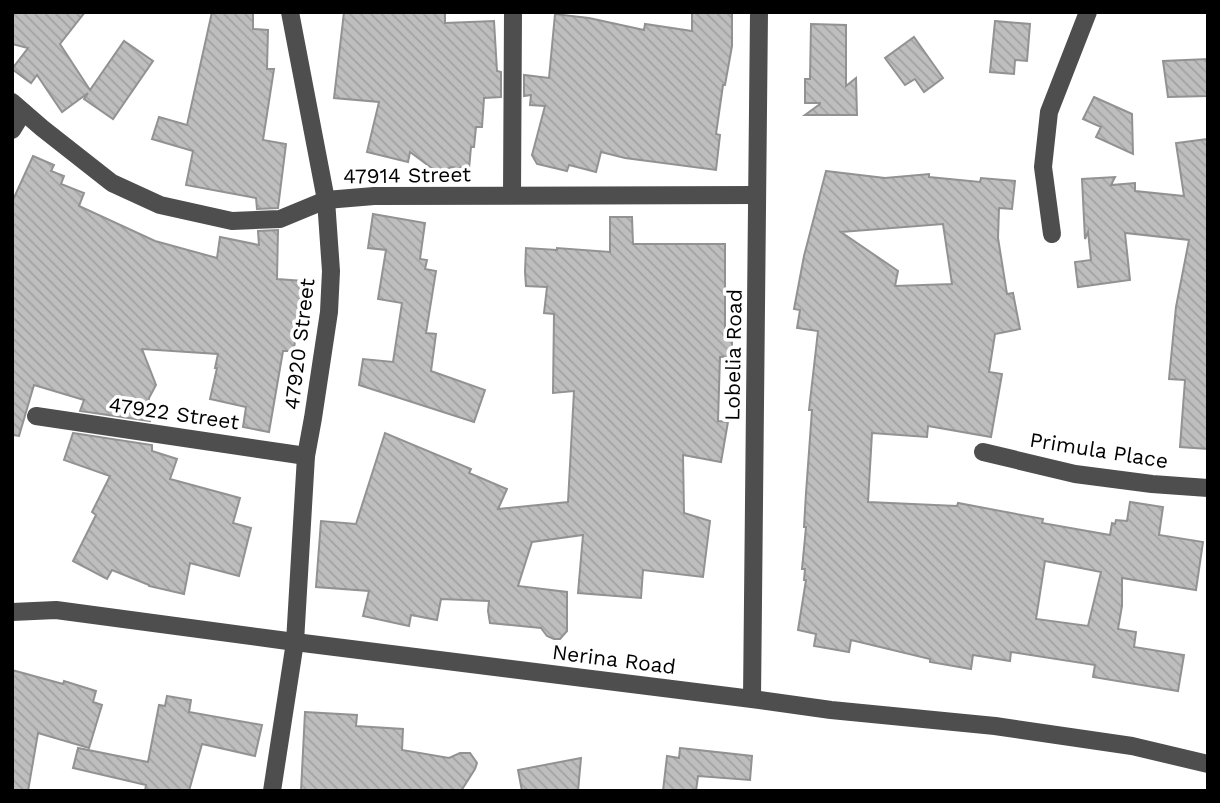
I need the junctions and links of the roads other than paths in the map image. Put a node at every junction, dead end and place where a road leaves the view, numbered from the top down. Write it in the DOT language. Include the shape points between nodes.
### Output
graph roads {
  1 [pos="290,12"];
  2 [pos="513,12"];
  3 [pos="759,12"];
  4 [pos="1088,12"];
  5 [pos="18,107"];
  6 [pos="12,131"];
  7 [pos="512,195"];
  8 [pos="757,195"];
  9 [pos="326,200"];
  10 [pos="1052,234"];
  11 [pos="36,416"];
  12 [pos="983,452"];
  13 [pos="306,456"];
  14 [pos="1208,488"];
  15 [pos="12,612"];
  16 [pos="295,642"];
  17 [pos="752,699"];
  18 [pos="1208,764"];
  19 [pos="272,791"];
  1 -- 9 [label="street, 47920 Street"];
  2 -- 7 [label="street"];
  3 -- 8 [label="street, Lobelia Road"];
  4 -- 10 [label="street" via="1049,112 1043,167"];
  5 -- 6 [label="street"];
  5 -- 9 [label="street, 47914 Street" via="112,183 160,205 232,221 280,219"];
  7 -- 8 [label="street, 47914 Street"];
  7 -- 9 [label="street, 47914 Street"];
  8 -- 17 [label="street, Lobelia Road"];
  9 -- 13 [label="street, 47920 Street" via="329,312"];
  11 -- 13 [label="street, 47922 Street"];
  12 -- 14 [label="street, Primula Place" via="1075,474"];
  13 -- 16 [label="street, 47920 Street"];
  15 -- 16 [label="street, Nerina Road" via="56,610"];
  16 -- 17 [label="street, Nerina Road"];
  16 -- 19 [label="street, 47920 Street"];
  17 -- 18 [label="street, Nerina Road" via="995,726 1132,746"];
}
